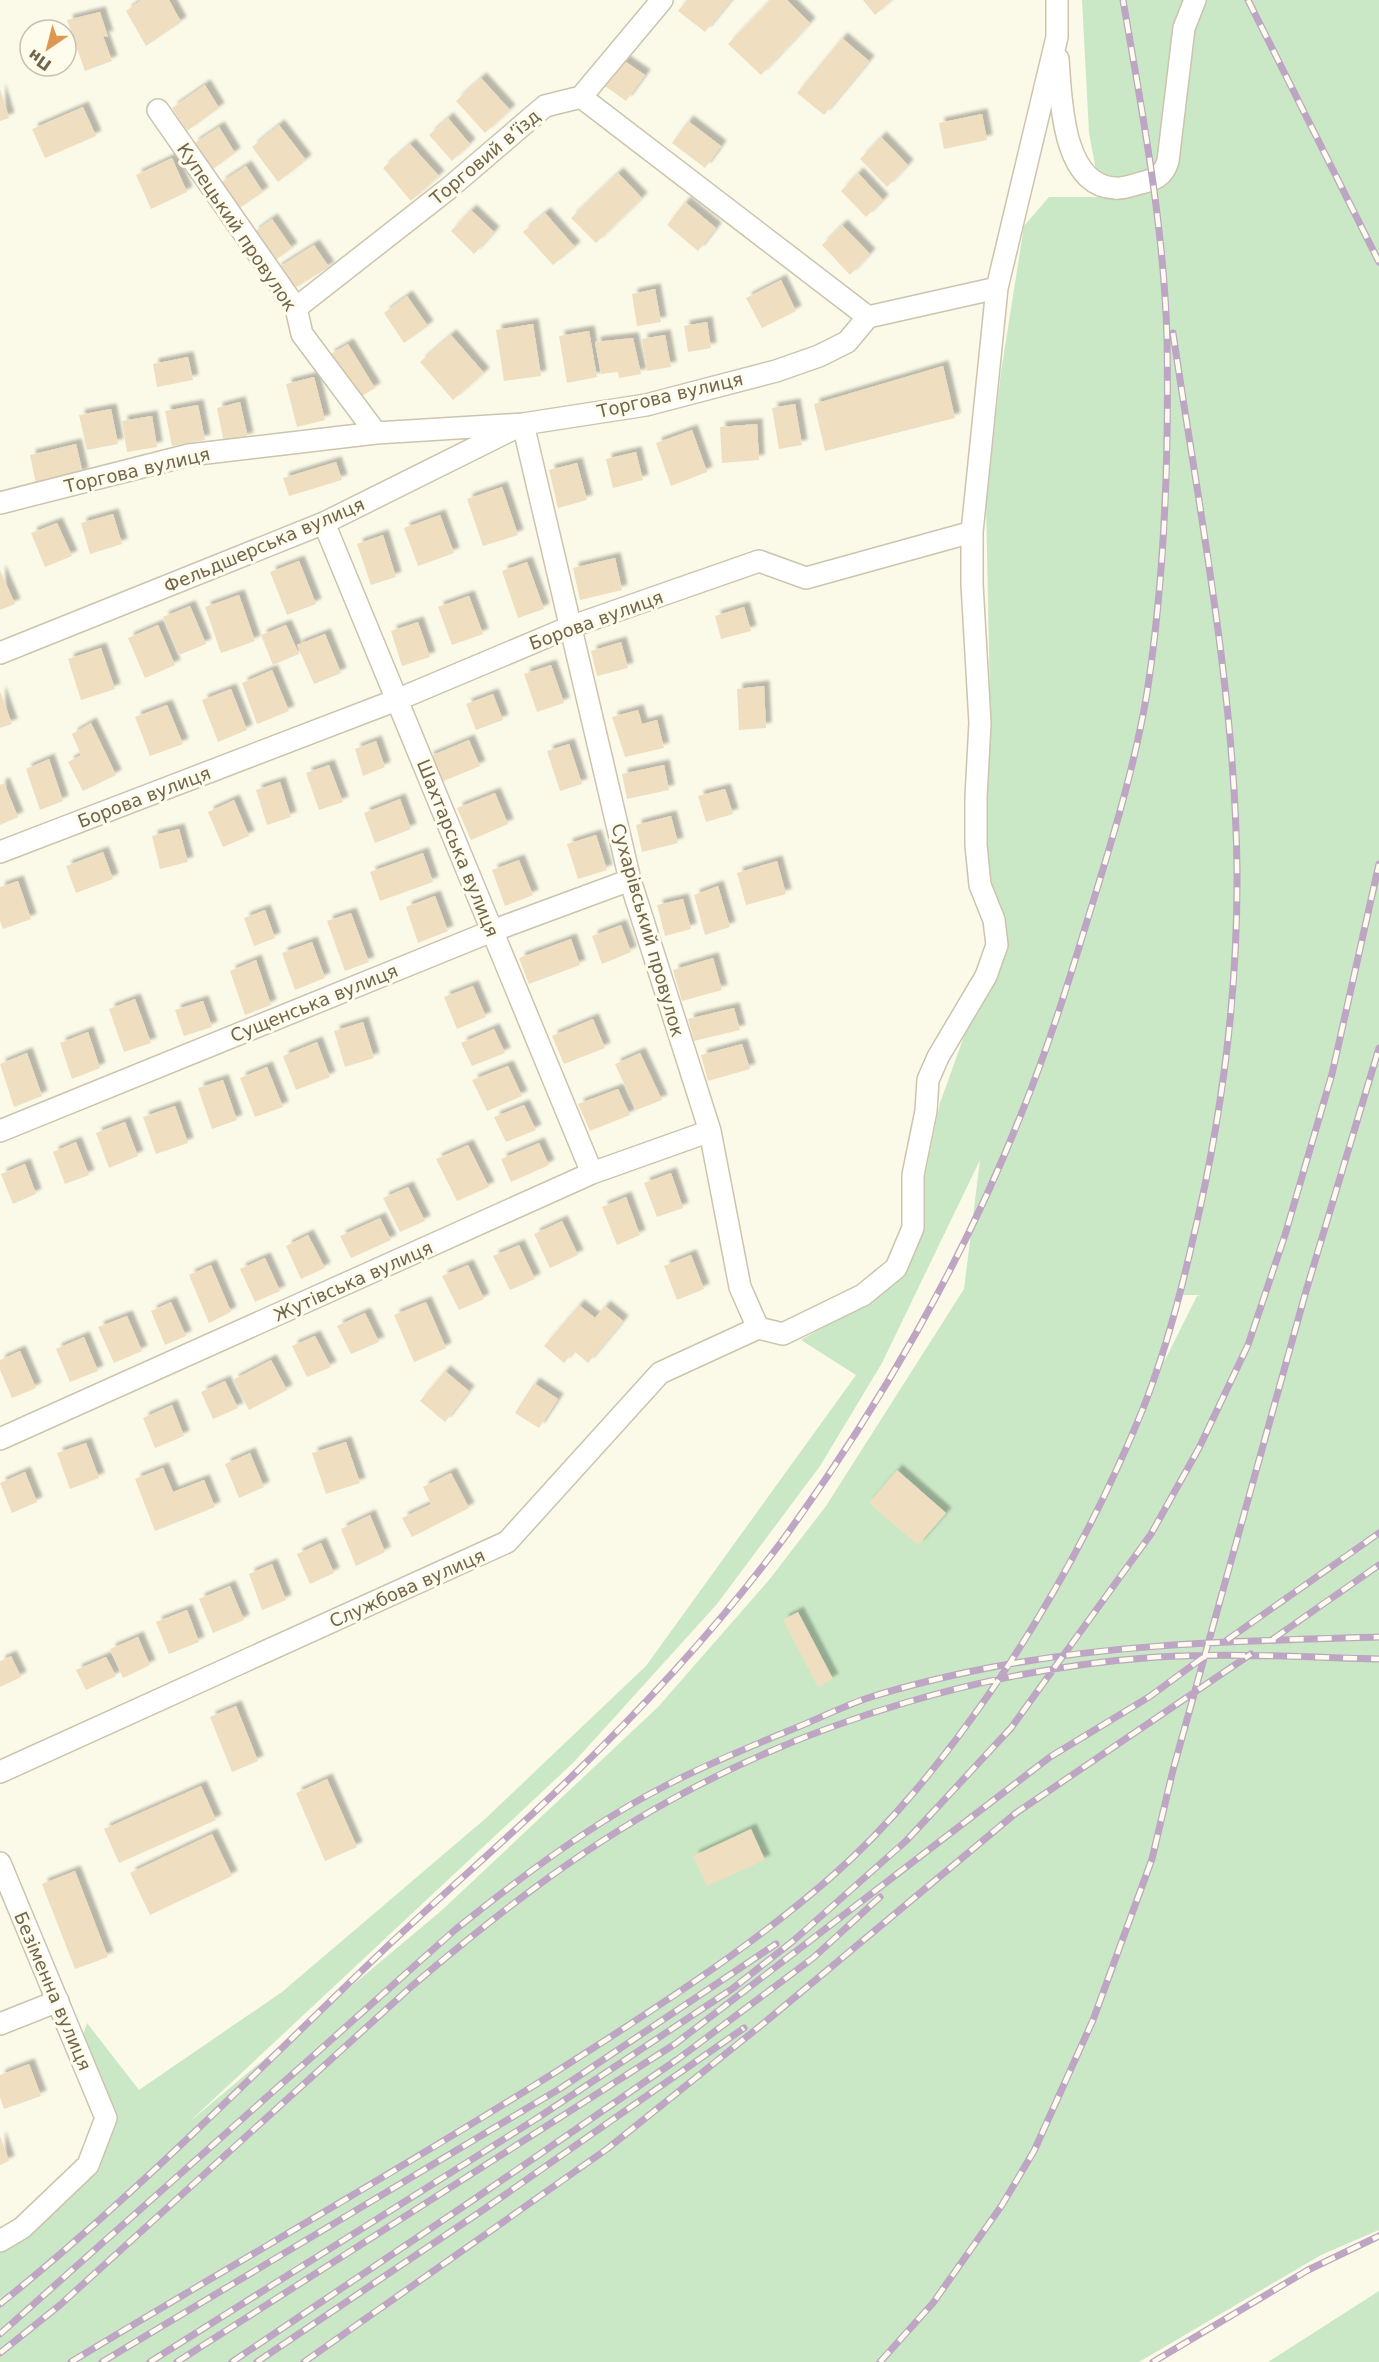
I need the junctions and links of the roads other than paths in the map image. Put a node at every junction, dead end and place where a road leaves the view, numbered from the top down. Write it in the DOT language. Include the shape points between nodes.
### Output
graph roads {
  1 [pos="662,0"];
  2 [pos="1057,0"];
  3 [pos="1195,0"];
  4 [pos="1057,37"];
  5 [pos="581,97"];
  6 [pos="158,110"];
  7 [pos="997,288"];
  8 [pos="296,308"];
  9 [pos="868,317"];
  10 [pos="523,424"];
  11 [pos="376,433"];
  12 [pos="0,503"];
  13 [pos="324,523"];
  14 [pos="972,532"];
  15 [pos="570,627"];
  16 [pos="0,653"];
  17 [pos="399,699"];
  18 [pos="0,852"];
  19 [pos="630,880"];
  20 [pos="492,931"];
  21 [pos="0,1131"];
  22 [pos="710,1131"];
  23 [pos="592,1173"];
  24 [pos="758,1328"];
  25 [pos="0,1439"];
  26 [pos="0,1772"];
  27 [pos="0,1863"];
  28 [pos="58,2001"];
  29 [pos="0,2024"];
  30 [pos="0,2241"];
  1 -- 5 [label="street"];
  2 -- 4 [label="street"];
  3 -- 4 [label="street" via="1184,28 1168,161 1162,175 1152,180 1111,188 1090,177 1077,161 1064,123"];
  4 -- 7 [label="street"];
  5 -- 8 [label="street, Торговий в’їзд" via="545,106 448,189"];
  5 -- 9 [label="street"];
  6 -- 8 [label="street, Купецький провулок"];
  7 -- 9 [label="street"];
  7 -- 14 [label="street"];
  8 -- 11 [label="street, Купецький провулок" via="302,334"];
  9 -- 10 [label="street, Торгова вулиця" via="847,342 776,371 646,405"];
  10 -- 11 [label="street, Торгова вулиця"];
  10 -- 13 [label="street, Фельдшерська вулиця"];
  10 -- 15 [label="street, Сухарівський провулок"];
  11 -- 12 [label="street, Торгова вулиця" via="189,455"];
  13 -- 16 [label="street, Фельдшерська вулиця"];
  13 -- 17 [label="street, Шахтарська вулиця"];
  14 -- 15 [label="street, Борова вулиця" via="806,578 759,561"];
  14 -- 24 [label="street" via="980,723 976,845 980,885 994,920 997,945 986,976 928,1080 913,1175 913,1228 896,1268 863,1295 783,1334"];
  15 -- 17 [label="street, Борова вулиця"];
  15 -- 19 [label="street, Сухарівський провулок"];
  17 -- 18 [label="street, Борова вулиця"];
  17 -- 20 [label="street, Шахтарська вулиця"];
  19 -- 20 [label="street, Сущенська вулиця"];
  19 -- 22 [label="street, Сухарівський провулок"];
  20 -- 21 [label="street, Сущенська вулиця"];
  20 -- 23 [label="street, Шахтарська вулиця"];
  22 -- 23 [label="street, Жутівська вулиця"];
  22 -- 24 [label="street, Сухарівський провулок" via="740,1287"];
  23 -- 25 [label="street, Жутівська вулиця"];
  24 -- 26 [label="street, Службова вулиця" via="660,1373 507,1542"];
  27 -- 28 [label="street, Безіменна вулиця"];
  28 -- 29 [label="street"];
  28 -- 30 [label="street, Безіменна вулиця" via="106,2118 88,2164 22,2229"];
}
